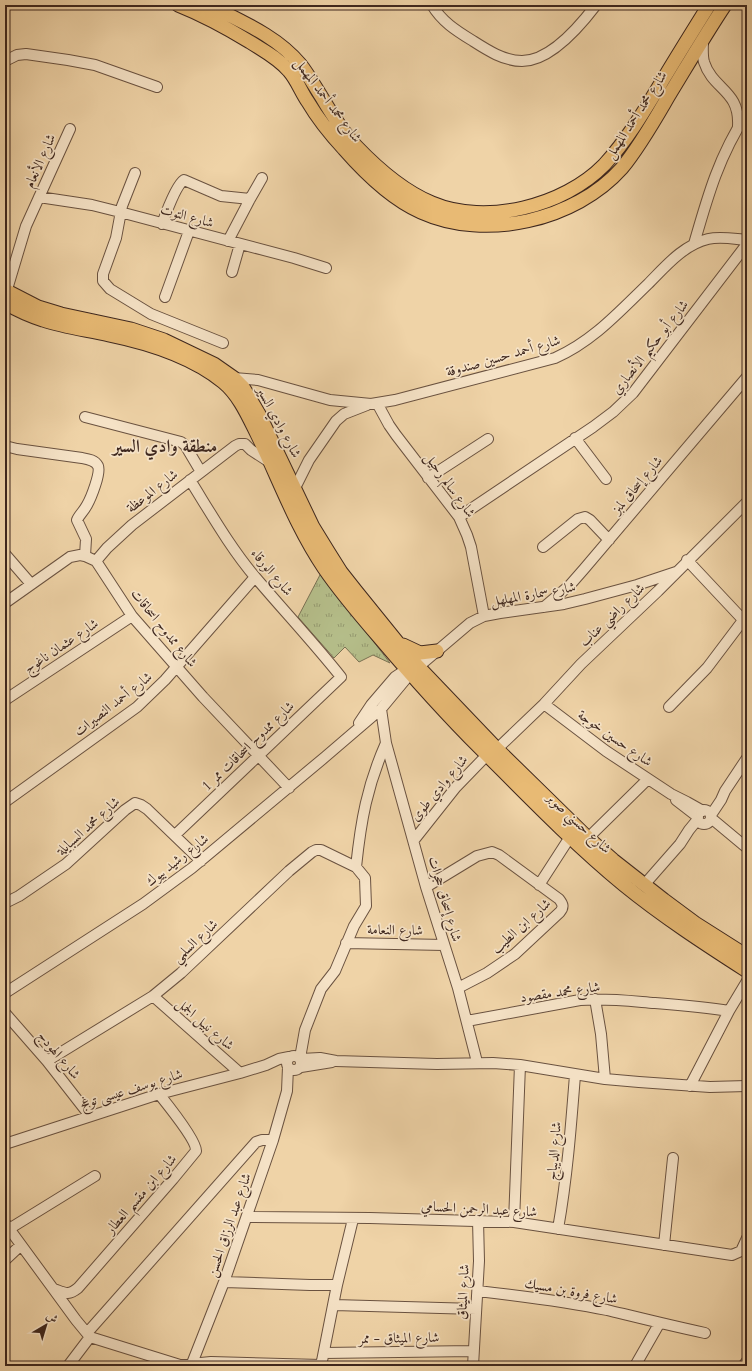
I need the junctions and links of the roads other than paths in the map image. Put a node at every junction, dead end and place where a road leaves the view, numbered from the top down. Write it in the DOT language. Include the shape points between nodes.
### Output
graph roads {
  1 [pos="178,5"];
  2 [pos="209,5"];
  3 [pos="432,5"];
  4 [pos="596,5"];
  5 [pos="709,5"];
  6 [pos="725,5"];
  7 [pos="703,38"];
  8 [pos="5,62"];
  9 [pos="157,87"];
  10 [pos="747,113"];
  11 [pos="738,126"];
  12 [pos="70,129"];
  13 [pos="135,173"];
  14 [pos="262,178"];
  15 [pos="39,197"];
  16 [pos="250,199"];
  17 [pos="120,212"];
  18 [pos="162,224"];
  19 [pos="189,231"];
  20 [pos="747,240"];
  21 [pos="228,241"];
  22 [pos="240,244"];
  23 [pos="694,244"];
  24 [pos="747,244"];
  25 [pos="326,268"];
  26 [pos="232,272"];
  27 [pos="6,295"];
  28 [pos="165,297"];
  29 [pos="223,343"];
  30 [pos="747,377"];
  31 [pos="231,382"];
  32 [pos="374,403"];
  33 [pos="85,417"];
  34 [pos="575,438"];
  35 [pos="488,439"];
  36 [pos="5,446"];
  37 [pos="271,463"];
  38 [pos="201,472"];
  39 [pos="428,478"];
  40 [pos="606,479"];
  41 [pos="190,480"];
  42 [pos="295,488"];
  43 [pos="747,502"];
  44 [pos="459,517"];
  45 [pos="609,540"];
  46 [pos="543,547"];
  47 [pos="5,554"];
  48 [pos="85,556"];
  49 [pos="687,560"];
  50 [pos="96,561"];
  51 [pos="676,572"];
  52 [pos="255,577"];
  53 [pos="31,584"];
  54 [pos="5,603"];
  55 [pos="544,607"];
  56 [pos="132,616"];
  57 [pos="484,616"];
  58 [pos="746,620"];
  59 [pos="398,641"];
  60 [pos="437,651"];
  61 [pos="176,667"];
  62 [pos="414,670"];
  63 [pos="341,677"];
  64 [pos="5,700"];
  65 [pos="544,704"];
  66 [pos="669,707"];
  67 [pos="381,709"];
  68 [pos="352,733"];
  69 [pos="386,743"];
  70 [pos="492,752"];
  71 [pos="259,755"];
  72 [pos="747,758"];
  73 [pos="648,779"];
  74 [pos="289,788"];
  75 [pos="5,802"];
  76 [pos="550,809"];
  77 [pos="704,817"];
  78 [pos="175,835"];
  79 [pos="570,837"];
  80 [pos="588,838"];
  81 [pos="414,840"];
  82 [pos="743,846"];
  83 [pos="201,861"];
  84 [pos="356,866"];
  85 [pos="539,885"];
  86 [pos="644,885"];
  87 [pos="426,887"];
  88 [pos="5,903"];
  89 [pos="346,943"];
  90 [pos="444,945"];
  91 [pos="747,956"];
  92 [pos="747,971"];
  93 [pos="747,981"];
  94 [pos="458,988"];
  95 [pos="5,993"];
  96 [pos="153,996"];
  97 [pos="595,999"];
  98 [pos="729,1011"];
  99 [pos="5,1013"];
  100 [pos="467,1021"];
  101 [pos="47,1061"];
  102 [pos="294,1062"];
  103 [pos="476,1062"];
  104 [pos="520,1065"];
  105 [pos="240,1073"];
  106 [pos="574,1075"];
  107 [pos="605,1079"];
  108 [pos="690,1086"];
  109 [pos="747,1086"];
  110 [pos="159,1094"];
  111 [pos="90,1116"];
  112 [pos="273,1140"];
  113 [pos="5,1144"];
  114 [pos="673,1158"];
  115 [pos="95,1176"];
  116 [pos="247,1217"];
  117 [pos="353,1219"];
  118 [pos="478,1220"];
  119 [pos="514,1222"];
  120 [pos="7,1226"];
  121 [pos="558,1229"];
  122 [pos="747,1238"];
  123 [pos="21,1245"];
  124 [pos="664,1245"];
  125 [pos="5,1260"];
  126 [pos="224,1282"];
  127 [pos="337,1285"];
  128 [pos="54,1289"];
  129 [pos="478,1291"];
  130 [pos="334,1305"];
  131 [pos="476,1309"];
  132 [pos="659,1324"];
  133 [pos="705,1333"];
  134 [pos="89,1335"];
  135 [pos="474,1351"];
  136 [pos="324,1352"];
  137 [pos="747,1361"];
  138 [pos="192,1365"];
  139 [pos="68,1366"];
  140 [pos="321,1366"];
  141 [pos="473,1366"];
  142 [pos="636,1366"];
  143 [pos="743,1366"];
  1 -- 7 [label="main road, شارع محمد أحمد المهمل" via="230,30 284,66 295,78 317,116 344,149 374,179 403,202 436,218 476,224 510,224 541,218 575,204 605,183 621,169 638,145"];
  2 -- 5 [label="main road, شارع محمد أحمد المهمل" via="260,32 294,56 346,135 396,182 433,204 453,210 481,212 516,209 540,203 571,190 596,172 639,120"];
  3 -- 4 [label="street" via="445,22 479,45 498,55 522,61 536,58 561,43 576,30"];
  6 -- 7 [label="main road, شارع محمد أحمد المهمل"];
  7 -- 11 [label="street" via="704,63 712,78 734,100 739,117"];
  8 -- 9 [label="street" via="17,55 26,54 68,60 95,65"];
  10 -- 11 [label="street"];
  11 -- 23 [label="street" via="714,178"];
  12 -- 15 [label="street, شارع الأنعام"];
  13 -- 17 [label="street"];
  14 -- 16 [label="street"];
  15 -- 17 [label="street, شارع التوت"];
  15 -- 27 [label="street, شارع الأنعام" via="21,241"];
  16 -- 18 [label="street" via="221,196 184,180 176,190"];
  16 -- 21 [label="street"];
  17 -- 18 [label="street, شارع التوت"];
  17 -- 29 [label="street" via="116,238 103,274 104,284 151,314"];
  18 -- 19 [label="street, شارع التوت"];
  19 -- 21 [label="street, شارع التوت"];
  19 -- 28 [label="street"];
  20 -- 23 [label="street, شارع أحمد حسين صندوقة" via="725,237"];
  21 -- 22 [label="street, شارع التوت"];
  22 -- 25 [label="street, شارع التوت"];
  22 -- 26 [label="street"];
  23 -- 32 [label="street, شارع أحمد حسين صندوقة" via="678,254 613,319 570,352 395,400"];
  24 -- 34 [label="street, شارع أبو حكيم الأنصاري" via="633,394 613,412"];
  27 -- 31 [label="main road, شارع وادي السير" via="28,315 155,347"];
  30 -- 45 [label="street, شارع إسحاق لمبز"];
  31 -- 32 [label="street, شارع أحمد حسين صندوقة" via="258,380 330,400"];
  31 -- 37 [label="main road, شارع وادي السير" via="234,393"];
  31 -- 42 [label="main road, شارع وادي السير" via="243,387"];
  32 -- 39 [label="street, شارع سالم رحيل"];
  32 -- 42 [label="street, شارع أحمد حسين صندوقة" via="344,414 336,421 309,460"];
  33 -- 38 [label="street" via="181,442"];
  34 -- 40 [label="street"];
  34 -- 44 [label="street, شارع أبو حكيم الأنصاري"];
  35 -- 39 [label="street"];
  36 -- 48 [label="street" via="82,458 97,464 98,474 90,500 76,520 86,539"];
  37 -- 38 [label="street, شارع الموعظة" via="245,444 239,444"];
  37 -- 62 [label="main road, شارع وادي السير" via="298,523 324,567 350,603"];
  38 -- 41 [label="street, شارع الموعظة"];
  39 -- 44 [label="street, شارع سالم رحيل"];
  41 -- 50 [label="street, شارع الموعظة" via="117,538"];
  41 -- 52 [label="street, شارع الورقاء"];
  42 -- 59 [label="main road, شارع وادي السير" via="313,527 341,572"];
  43 -- 49 [label="street, شارع راضي عناب"];
  44 -- 57 [label="street, شارع سالم رحيل" via="471,547"];
  45 -- 46 [label="street" via="586,517 578,519"];
  45 -- 55 [label="street, شارع إسحاق لمبز" via="570,584"];
  47 -- 53 [label="street"];
  48 -- 50 [label="street"];
  48 -- 53 [label="street" via="70,557"];
  49 -- 51 [label="street, شارع راضي عناب"];
  49 -- 58 [label="street"];
  50 -- 56 [label="street, شارع ممدوح اسحاقات"];
  51 -- 55 [label="street, شارع سمارة المهلهل" via="604,594"];
  51 -- 65 [label="street, شارع راضي عناب"];
  52 -- 61 [label="street, شارع أحمد النصيرات"];
  52 -- 63 [label="street, شارع الورقاء"];
  53 -- 54 [label="street"];
  55 -- 57 [label="street, شارع سمارة المهلهل"];
  56 -- 61 [label="street, شارع ممدوح اسحاقات"];
  56 -- 64 [label="street, شارع عثمان ناغوج"];
  57 -- 60 [label="street, شارع سمارة المهلهل" via="470,623"];
  58 -- 66 [label="street" via="707,668"];
  59 -- 60 [label="main road" via="420,653"];
  59 -- 62 [label="main road, شارع وادي السير"];
  60 -- 62 [label="street, شارع سمارة المهلهل"];
  61 -- 71 [label="street, شارع ممدوح اسحاقات"];
  61 -- 75 [label="street, شارع أحمد النصيرات" via="137,707"];
  62 -- 67 [label="street, شارع رشيد بيوك"];
  62 -- 68 [label="street, شارع رشيد بيوك" via="395,677"];
  62 -- 70 [label="main road, شارع حسني صوبر"];
  63 -- 71 [label="street, شارع ممدوح اسحاقات ممر 1"];
  65 -- 70 [label="street, شارع راضي عناب"];
  65 -- 73 [label="street, شارع حسين خوجة"];
  67 -- 68 [label="street, شارع رشيد بيوك"];
  67 -- 69 [label="street, شارع إسحاق حجرات"];
  68 -- 74 [label="street, شارع رشيد بيوك"];
  69 -- 81 [label="street, شارع إسحاق حجرات"];
  69 -- 84 [label="street" via="366,797"];
  70 -- 76 [label="main road, شارع حسني صوبر"];
  70 -- 81 [label="street, شارع وادي طوى" via="456,787"];
  71 -- 74 [label="street, شارع ممدوح اسحاقات"];
  71 -- 78 [label="street, شارع ممدوح اسحاقات ممر 1"];
  72 -- 77 [label="street" via="725,790 712,801"];
  73 -- 77 [label="street, شارع حسين خوجة" via="687,802"];
  73 -- 80 [label="street"];
  74 -- 83 [label="street, شارع رشيد بيوك"];
  76 -- 79 [label="main road, شارع حسني صوبر"];
  76 -- 80 [label="main road, شارع حسني صوبر"];
  77 -- 82 [label="street, شارع حسين خوجة"];
  77 -- 86 [label="street"];
  78 -- 83 [label="street, شارع محمد السبايلة"];
  78 -- 88 [label="street, شارع محمد السبايلة" via="141,805 135,804 66,864"];
  79 -- 85 [label="street"];
  79 -- 92 [label="main road, شارع حسني صوبر" via="626,886 689,933"];
  80 -- 86 [label="main road, شارع حسني صوبر"];
  81 -- 87 [label="street, شارع إسحاق حجرات"];
  83 -- 95 [label="street, شارع رشيد بيوك" via="143,904"];
  84 -- 89 [label="street, شارع عبد الرزاق الحسن" via="365,878 366,906"];
  84 -- 96 [label="street, شارع السلمي" via="321,850 312,852"];
  85 -- 87 [label="street, شارع ابن الطيب" via="492,852 477,856"];
  85 -- 94 [label="street, شارع ابن الطيب" via="559,899 563,906 560,912 515,954"];
  86 -- 91 [label="main road, شارع حسني صوبر" via="695,923"];
  87 -- 90 [label="street, شارع إسحاق حجرات"];
  89 -- 90 [label="street, شارع النعامة"];
  89 -- 102 [label="street, شارع عبد الرزاق الحسن" via="335,971 321,989"];
  90 -- 94 [label="street, شارع إسحاق حجرات"];
  93 -- 98 [label="street"];
  94 -- 100 [label="street, شارع إسحاق حجرات"];
  96 -- 101 [label="street, شارع السلمي"];
  96 -- 105 [label="street, شارع نبيل الجمل"];
  97 -- 98 [label="street, شارع محمد مقصود" via="618,999"];
  97 -- 100 [label="street, شارع محمد مقصود"];
  97 -- 107 [label="street"];
  98 -- 108 [label="street"];
  99 -- 101 [label="street, شارع الهودج"];
  100 -- 103 [label="street, شارع إسحاق حجرات"];
  101 -- 111 [label="street, شارع الهودج"];
  102 -- 103 [label="street" via="320,1058 336,1061 437,1064"];
  102 -- 105 [label="street, شارع يوسف عيسى توغج" via="276,1066 266,1065"];
  102 -- 112 [label="street, شارع عبد الرزاق الحسن" via="296,1076 287,1091"];
  103 -- 104 [label="street"];
  104 -- 106 [label="street"];
  104 -- 119 [label="street"];
  105 -- 110 [label="street, شارع يوسف عيسى توغج"];
  106 -- 107 [label="street"];
  106 -- 121 [label="street, شارع الديباج" via="569,1150"];
  107 -- 108 [label="street"];
  108 -- 109 [label="street"];
  110 -- 111 [label="street, شارع يوسف عيسى توغج"];
  110 -- 128 [label="street, شارع ابن مقسم العطار" via="190,1137 196,1151 78,1288 68,1293"];
  111 -- 113 [label="street, شارع يوسف عيسى توغج"];
  112 -- 116 [label="street, شارع عبد الرزاق الحسن"];
  112 -- 134 [label="street" via="256,1142"];
  114 -- 124 [label="street"];
  115 -- 120 [label="street"];
  116 -- 117 [label="street, شارع عبد الرحمن الحسامي"];
  116 -- 126 [label="street, شارع عبد الرزاق الحسن"];
  117 -- 118 [label="street, شارع عبد الرحمن الحسامي"];
  117 -- 127 [label="street"];
  118 -- 119 [label="street, شارع عبد الرحمن الحسامي"];
  118 -- 129 [label="street, شارع الميثاق"];
  119 -- 121 [label="street, شارع عبد الرحمن الحسامي"];
  120 -- 123 [label="street"];
  121 -- 124 [label="street, شارع عبد الرحمن الحسامي"];
  122 -- 124 [label="street, شارع عبد الرحمن الحسامي" via="741,1251 732,1255"];
  123 -- 125 [label="street"];
  123 -- 128 [label="street"];
  126 -- 127 [label="street"];
  126 -- 138 [label="street, شارع عبد الرزاق الحسن"];
  127 -- 130 [label="street"];
  128 -- 134 [label="street"];
  129 -- 131 [label="street, شارع الميثاق"];
  129 -- 132 [label="street, شارع فروة بن مسيك" via="607,1310"];
  130 -- 131 [label="street"];
  130 -- 136 [label="street"];
  131 -- 135 [label="street, شارع الميثاق"];
  132 -- 133 [label="street, شارع فروة بن مسيك"];
  132 -- 142 [label="street"];
  134 -- 138 [label="street" via="180,1365"];
  134 -- 139 [label="street"];
  135 -- 136 [label="street, شارع الميثاق - ممر"];
  135 -- 141 [label="street, شارع الميثاق"];
  136 -- 140 [label="street"];
  137 -- 143 [label="street"];
  138 -- 140 [label="street" via="211,1362"];
}
